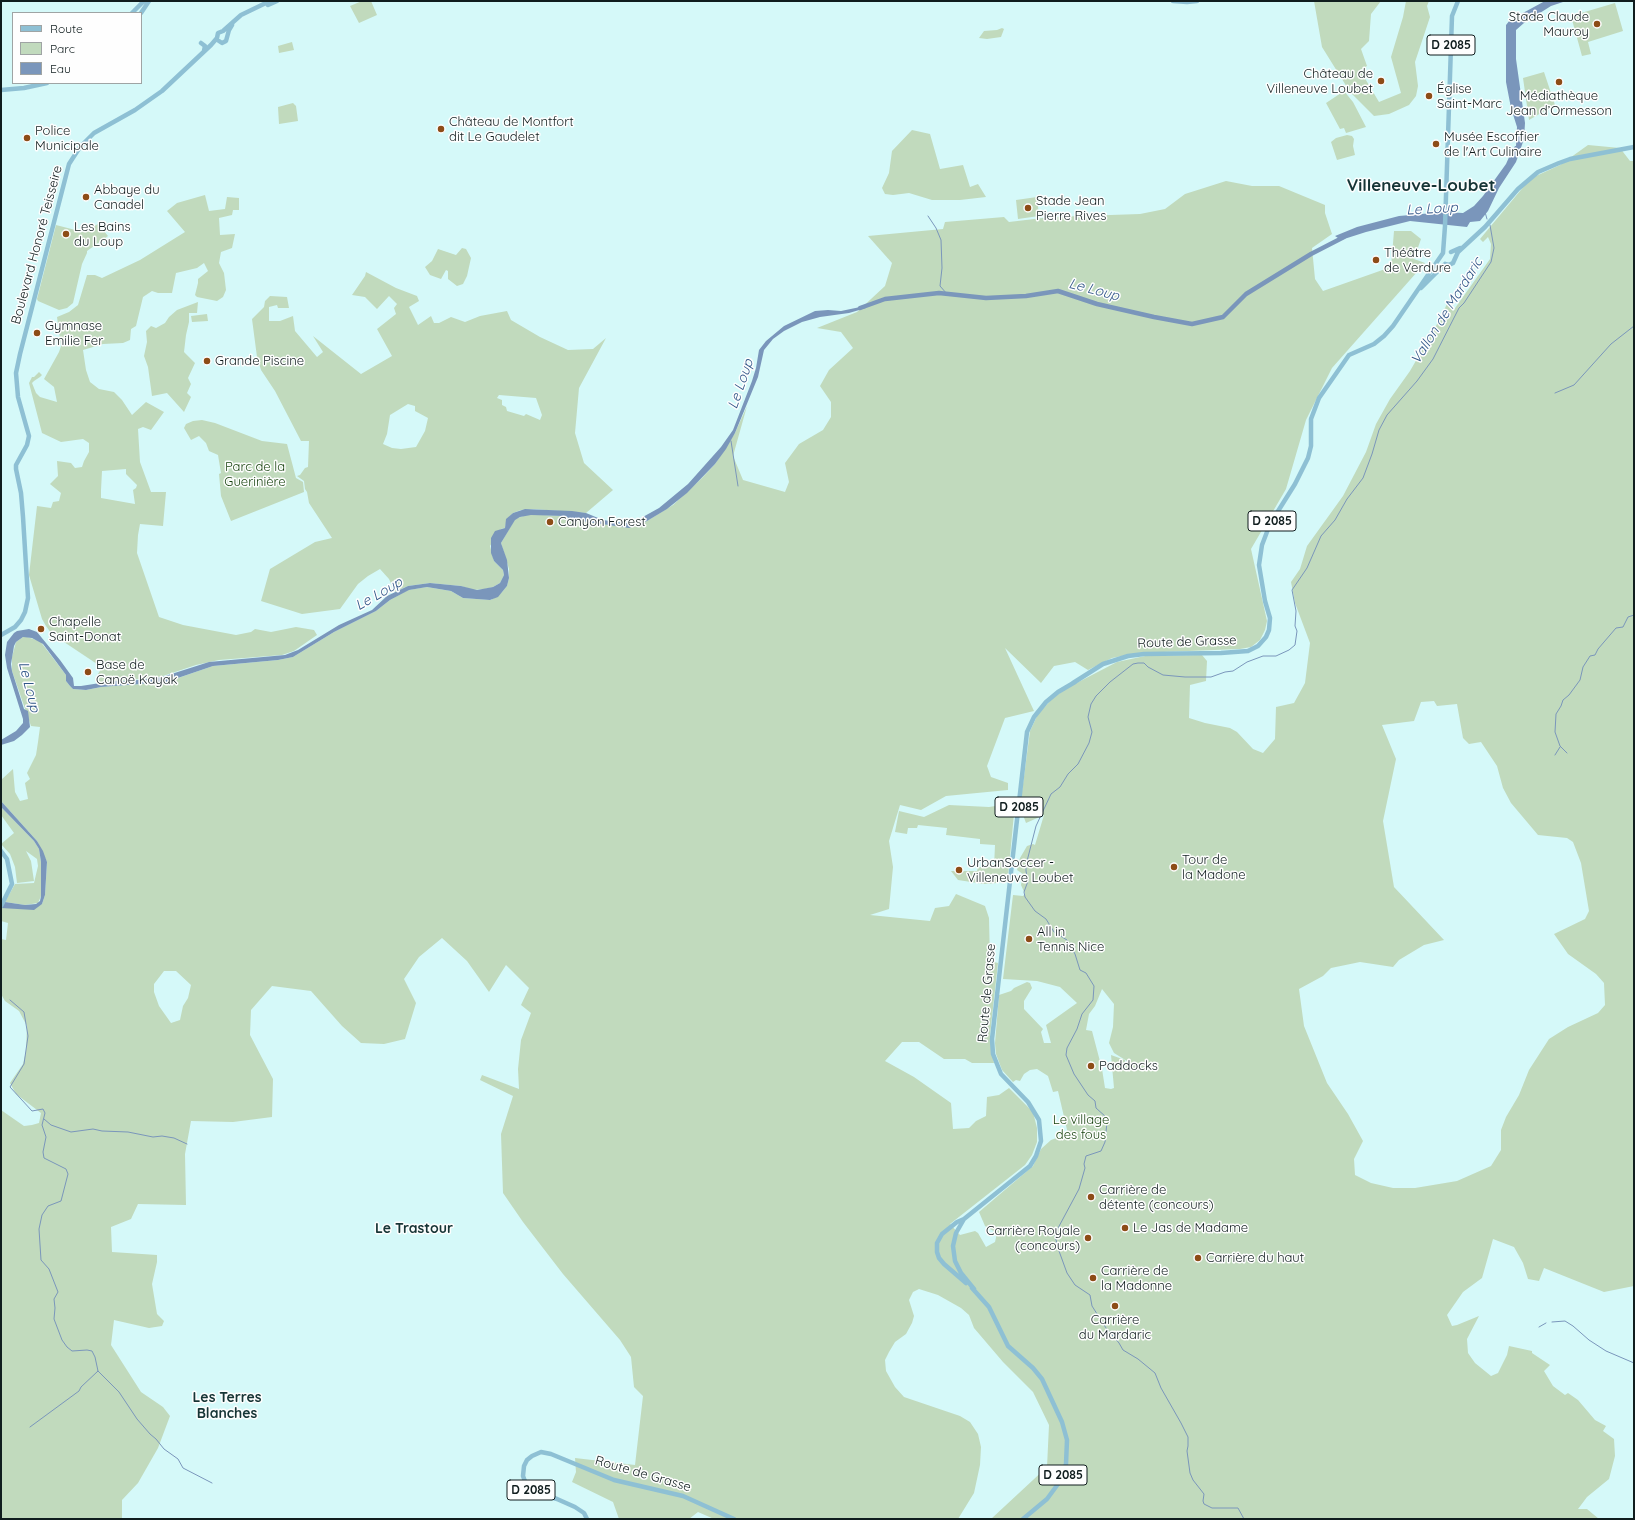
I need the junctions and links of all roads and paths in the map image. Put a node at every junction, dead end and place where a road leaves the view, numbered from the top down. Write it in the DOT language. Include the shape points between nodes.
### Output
graph roads {
  1 [pos="144,1"];
  2 [pos="149,1"];
  3 [pos="272,1"];
  4 [pos="1173,1"];
  5 [pos="1197,1"];
  6 [pos="1458,1"];
  7 [pos="133,12"];
  8 [pos="142,12"];
  9 [pos="223,32"];
  10 [pos="228,35"];
  11 [pos="218,40"];
  12 [pos="201,43"];
  13 [pos="204,51"];
  14 [pos="42,84"];
  15 [pos="1,90"];
  16 [pos="1634,147"];
  17 [pos="1489,221"];
  18 [pos="1445,242"];
  19 [pos="1449,251"];
  20 [pos="1442,255"];
  21 [pos="1455,257"];
  22 [pos="1445,264"];
  23 [pos="1418,290"];
  24 [pos="1,635"];
  25 [pos="1,851"];
  26 [pos="2,904"];
  27 [pos="964,1219"];
  28 [pos="974,1289"];
  29 [pos="587,1519"];
  30 [pos="734,1519"];
  31 [pos="1023,1519"];
  1 -- 7 [label="main road"];
  2 -- 8 [label="main road"];
  3 -- 9 [label="main road" via="241,15"];
  3 -- 10 [label="main road" via="238,20 230,27"];
  4 -- 5 [label="main road"];
  6 -- 18 [label="main road, D 2085" via="1452,16"];
  9 -- 10 [label="main road"];
  9 -- 11 [label="main road" via="218,33"];
  10 -- 11 [label="main road" via="222,43"];
  11 -- 13 [label="main road, Boulevard Honoré Teisseire"];
  12 -- 13 [label="main road" via="205,46"];
  13 -- 24 [label="main road, Boulevard Honoré Teisseire" via="162,91 94,133 80,147 69,164 16,373 18,397 29,436 16,464 24,517 28,598 21,620"];
  14 -- 15 [label="main road"];
  16 -- 17 [label="main road" via="1570,159 1542,170 1518,189"];
  17 -- 19 [label="main road" via="1456,250"];
  17 -- 21 [label="main road"];
  18 -- 19 [label="main road, D 2085"];
  18 -- 20 [label="main road, D 2085"];
  19 -- 20 [label="main road"];
  19 -- 21 [label="main road"];
  20 -- 22 [label="main road"];
  20 -- 23 [label="main road, Route de Grasse / D 2085"];
  21 -- 22 [label="main road" via="1451,264"];
  22 -- 23 [label="main road, Route de Grasse / D 2085"];
  23 -- 27 [label="main road, Route de Grasse / D 2085" via="1384,336 1349,355 1326,386 1314,408 1310,424 1311,446 1308,458 1270,524 1262,544 1260,569 1270,618 1269,630 1262,642 1253,649 1243,651 1137,654 1120,658 1093,669 1051,697 1034,717 1028,732 992,1039 993,1054 1001,1074 1036,1113 1041,1128 1041,1141 1036,1156 1026,1170"];
  25 -- 26 [label="main road" via="7,858 12,880 12,887"];
  27 -- 28 [label="main road, Route de Grasse / D 2085" via="954,1239 953,1257 961,1273"];
  27 -- 28 [label="main road, D 2085" via="942,1234 937,1243 937,1252 944,1264"];
  28 -- 31 [label="main road, D 2085" via="990,1307 1008,1346 1042,1379 1062,1422 1067,1440 1066,1464 1058,1484 1047,1499"];
  29 -- 30 [label="main road, Route de Grasse / D 2085" via="575,1506 534,1492 526,1484 523,1476 524,1466 532,1456 541,1452 551,1454 614,1480 683,1496"];
}
